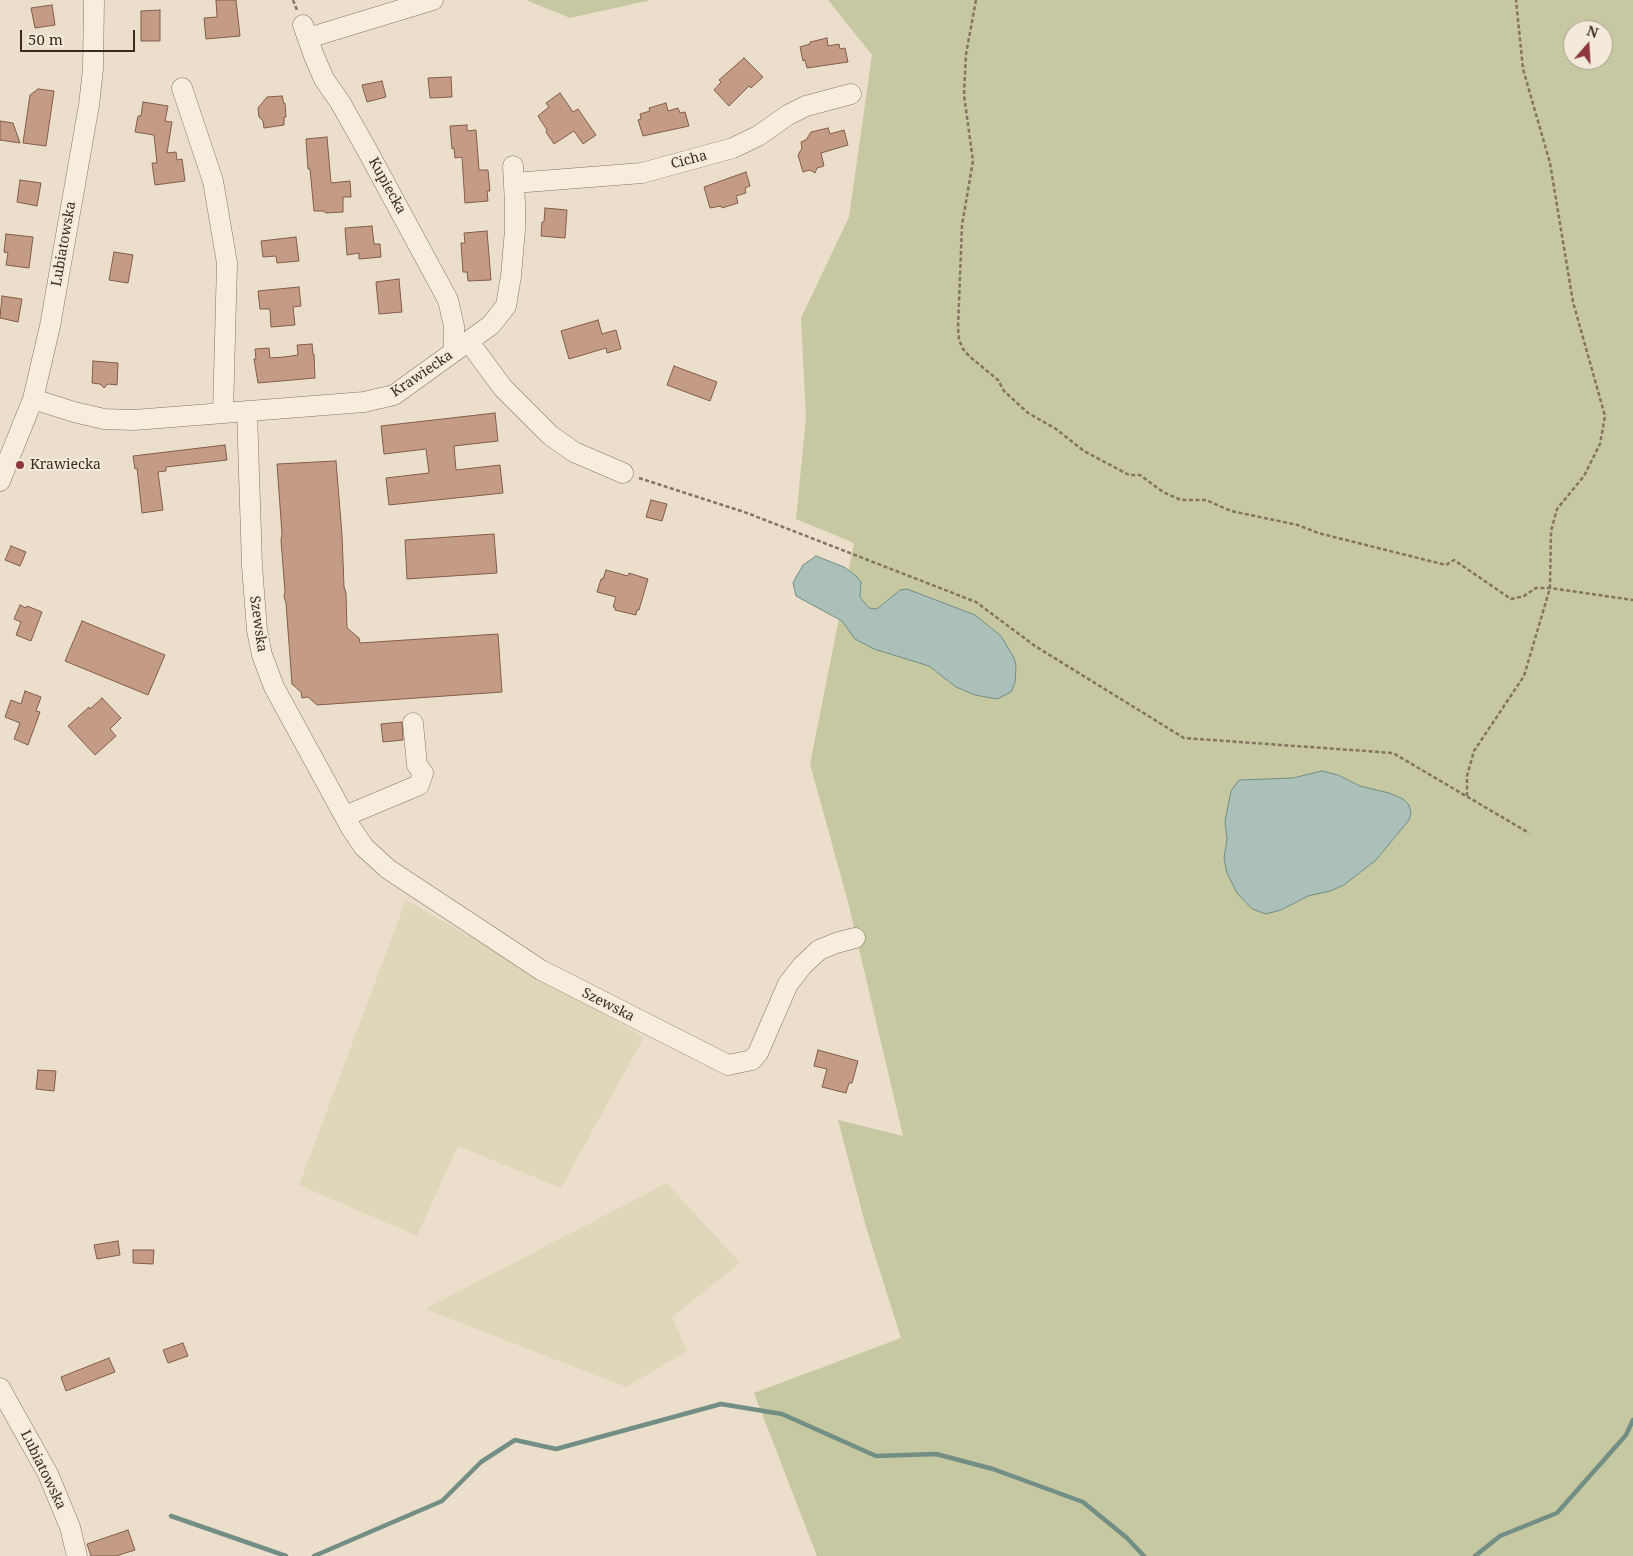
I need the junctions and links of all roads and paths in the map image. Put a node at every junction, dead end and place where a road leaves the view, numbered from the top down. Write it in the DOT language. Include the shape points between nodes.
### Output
graph roads {
  1 [pos="94,0"];
  2 [pos="433,0"];
  3 [pos="976,0"];
  4 [pos="1516,0"];
  5 [pos="182,88"];
  6 [pos="852,94"];
  7 [pos="514,174"];
  8 [pos="462,347"];
  9 [pos="33,399"];
  10 [pos="247,411"];
  11 [pos="223,414"];
  12 [pos="623,474"];
  13 [pos="0,481"];
  14 [pos="1550,588"];
  15 [pos="1633,600"];
  16 [pos="414,722"];
  17 [pos="1466,796"];
  18 [pos="345,816"];
  19 [pos="1529,833"];
  20 [pos="855,938"];
  21 [pos="0,1388"];
  22 [pos="77,1556"];
  1 -- 9 [label="street, Lubiatowska" via="89,105 50,326"];
  2 -- 8 [label="street, Kupiecka" via="306,31 324,79 367,150 448,300"];
  3 -- 14 [label="path" via="966,54 964,95 973,161 962,225 958,328 963,349 1028,413 1102,462 1129,475 1140,475 1180,500 1206,500 1231,511 1446,565 1454,560 1511,599 1536,588"];
  4 -- 14 [label="path" via="1523,69 1550,163 1573,302 1605,416 1600,444 1584,476 1557,509 1551,531"];
  5 -- 11 [label="street" via="213,181 227,262"];
  6 -- 7 [label="street, Cicha" via="806,106 733,148 642,173"];
  7 -- 8 [label="street, Krawiecka" via="515,230 506,306 491,325"];
  8 -- 10 [label="street, Krawiecka" via="394,395 381,400"];
  8 -- 12 [label="street" via="550,435 574,452"];
  9 -- 11 [label="street, Krawiecka" via="104,419"];
  9 -- 13 [label="street, Lubiatowska"];
  10 -- 11 [label="street, Krawiecka"];
  10 -- 18 [label="street, Szewska" via="252,566 262,655 274,687"];
  12 -- 17 [label="path" via="747,513 976,602 1035,646 1184,738 1393,753"];
  14 -- 15 [label="path"];
  14 -- 17 [label="path" via="1524,676 1474,751 1467,776"];
  16 -- 18 [label="street" via="418,765 423,773 419,785"];
  17 -- 19 [label="path"];
  18 -- 20 [label="street, Szewska" via="364,847 388,869 525,959 565,983 728,1065 752,1060 758,1053 788,984 802,966 819,950"];
  21 -- 22 [label="street, Lubiatowska" via="48,1474 70,1527"];
}
